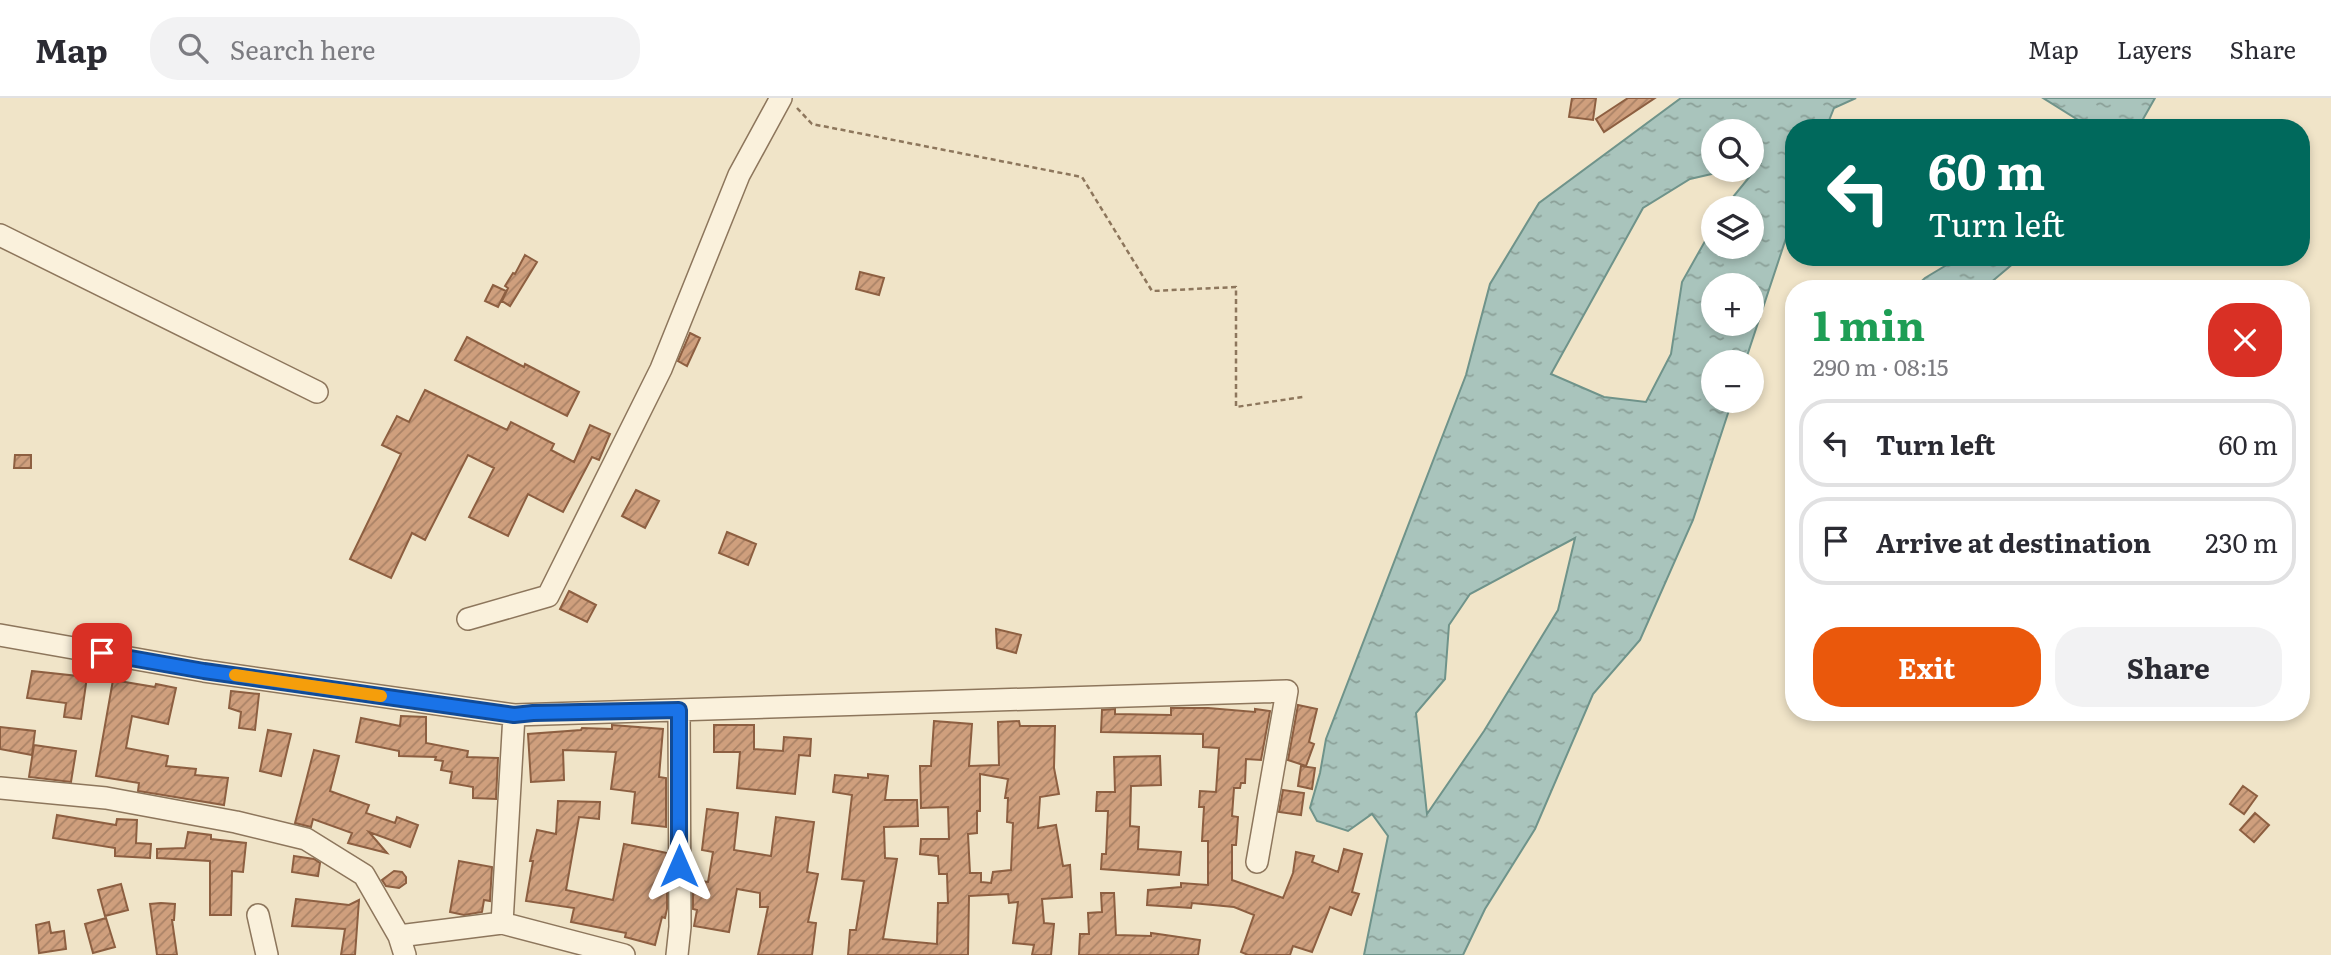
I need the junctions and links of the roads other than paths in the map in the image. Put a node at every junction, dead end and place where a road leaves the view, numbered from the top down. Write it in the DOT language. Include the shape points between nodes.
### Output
graph roads {
  1 [pos="789,102"];
  2 [pos="0,235"];
  3 [pos="317,392"];
  4 [pos="468,619"];
  5 [pos="0,635"];
  6 [pos="679,710"];
  7 [pos="514,715"];
  8 [pos="0,788"];
  9 [pos="1257,862"];
  10 [pos="258,915"];
  11 [pos="502,923"];
  12 [pos="402,946"];
  13 [pos="267,955"];
  14 [pos="624,955"];
  15 [pos="677,955"];
  1 -- 4 [label="street" via="739,174 661,369 548,596"];
  2 -- 3 [label="street"];
  5 -- 7 [label="street" via="204,671"];
  6 -- 7 [label="street"];
  6 -- 9 [label="street" via="1287,691"];
  6 -- 15 [label="street"];
  7 -- 11 [label="street"];
  8 -- 12 [label="street" via="106,797 306,839 364,875"];
  10 -- 13 [label="street"];
  11 -- 12 [label="street"];
  11 -- 14 [label="street"];
}
